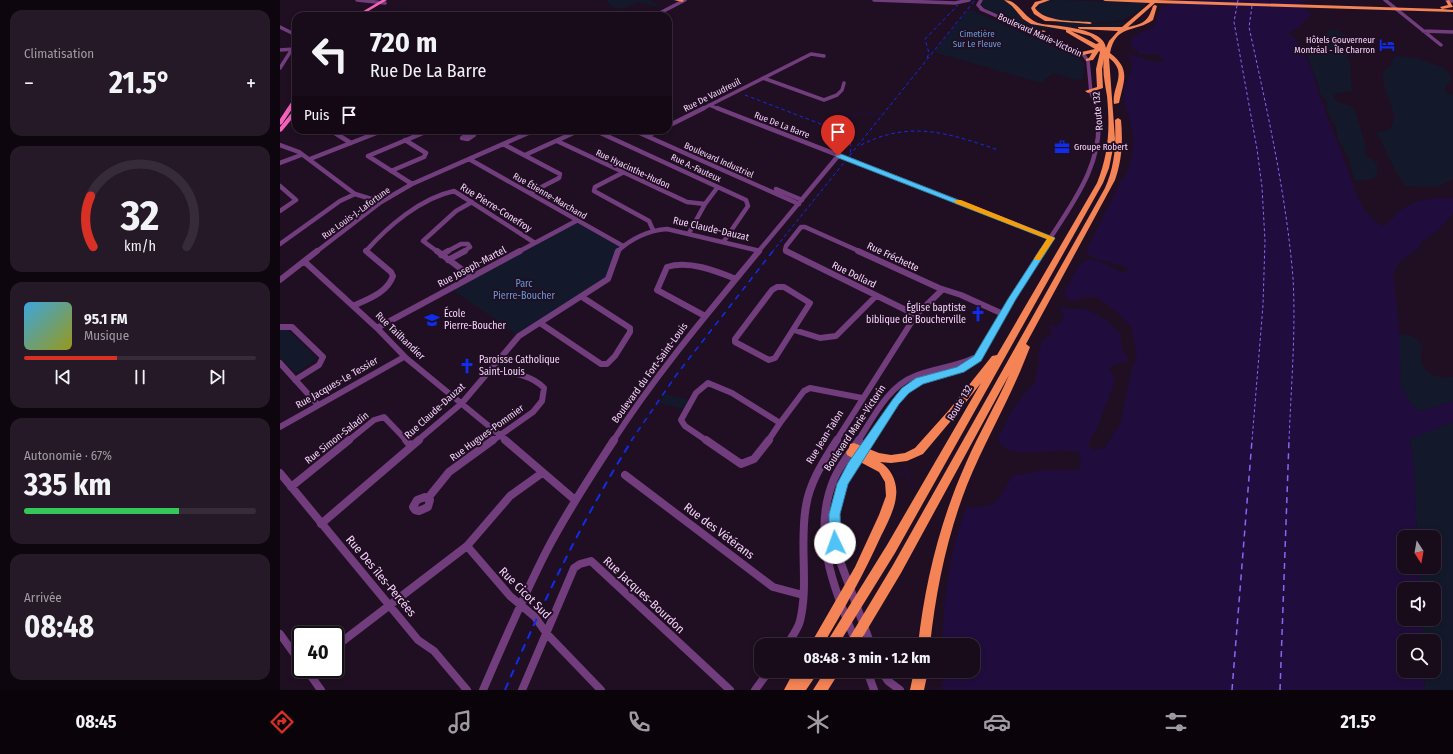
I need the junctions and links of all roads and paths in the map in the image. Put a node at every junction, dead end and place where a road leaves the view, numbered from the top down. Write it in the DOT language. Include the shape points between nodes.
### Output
graph roads {
  1 [pos="357,0"];
  2 [pos="389,0"];
  3 [pos="676,0"];
  4 [pos="684,0"];
  5 [pos="874,0"];
  6 [pos="969,0"];
  7 [pos="980,0"];
  8 [pos="1006,0"];
  9 [pos="1048,0"];
  10 [pos="1105,0"];
  11 [pos="1385,0"];
  12 [pos="1448,0"];
  13 [pos="369,1"];
  14 [pos="383,1"];
  15 [pos="1019,1"];
  16 [pos="1156,1"];
  17 [pos="1326,1"];
  18 [pos="1453,1"];
  19 [pos="1307,5"];
  20 [pos="981,8"];
  21 [pos="1380,8"];
  22 [pos="1400,10"];
  23 [pos="1019,11"];
  24 [pos="1453,11"];
  25 [pos="364,12"];
  26 [pos="368,12"];
  27 [pos="662,12"];
  28 [pos="1140,14"];
  29 [pos="1042,17"];
  30 [pos="1122,21"];
  31 [pos="1108,23"];
  32 [pos="280,27"];
  33 [pos="1028,29"];
  34 [pos="1065,29"];
  35 [pos="1122,30"];
  36 [pos="1047,31"];
  37 [pos="1423,31"];
  38 [pos="1453,32"];
  39 [pos="292,33"];
  40 [pos="1037,34"];
  41 [pos="1086,42"];
  42 [pos="1441,45"];
  43 [pos="292,49"];
  44 [pos="280,50"];
  45 [pos="292,52"];
  46 [pos="1096,52"];
  47 [pos="1081,54"];
  48 [pos="824,56"];
  49 [pos="1088,60"];
  50 [pos="1100,60"];
  51 [pos="280,68"];
  52 [pos="763,78"];
  53 [pos="844,83"];
  54 [pos="1091,90"];
  55 [pos="292,105"];
  56 [pos="709,105"];
  57 [pos="1113,105"];
  58 [pos="292,116"];
  59 [pos="280,123"];
  60 [pos="672,124"];
  61 [pos="280,130"];
  62 [pos="336,134"];
  63 [pos="375,134"];
  64 [pos="420,134"];
  65 [pos="525,134"];
  66 [pos="572,134"];
  67 [pos="602,134"];
  68 [pos="647,134"];
  69 [pos="650,135"];
  70 [pos="405,140"];
  71 [pos="557,141"];
  72 [pos="351,144"];
  73 [pos="503,144"];
  74 [pos="280,145"];
  75 [pos="301,155"];
  76 [pos="525,155"];
  77 [pos="838,156"];
  78 [pos="310,159"];
  79 [pos="469,159"];
  80 [pos="280,163"];
  81 [pos="391,171"];
  82 [pos="624,172"];
  83 [pos="412,184"];
  84 [pos="280,186"];
  85 [pos="717,188"];
  86 [pos="530,193"];
  87 [pos="355,194"];
  88 [pos="381,202"];
  89 [pos="472,202"];
  90 [pos="801,202"];
  91 [pos="705,204"];
  92 [pos="280,211"];
  93 [pos="576,221"];
  94 [pos="653,230"];
  95 [pos="690,233"];
  96 [pos="1051,238"];
  97 [pos="724,241"];
  98 [pos="535,243"];
  99 [pos="280,244"];
  100 [pos="623,246"];
  101 [pos="785,250"];
  102 [pos="760,251"];
  103 [pos="441,255"];
  104 [pos="448,260"];
  105 [pos="305,262"];
  106 [pos="472,277"];
  107 [pos="736,279"];
  108 [pos="280,280"];
  109 [pos="942,290"];
  110 [pos="876,296"];
  111 [pos="582,298"];
  112 [pos="353,306"];
  113 [pos="1003,314"];
  114 [pos="916,315"];
  115 [pos="705,316"];
  116 [pos="540,323"];
  117 [pos="280,327"];
  118 [pos="377,328"];
  119 [pos="1031,328"];
  120 [pos="794,330"];
  121 [pos="1014,333"];
  122 [pos="404,356"];
  123 [pos="280,364"];
  124 [pos="490,370"];
  125 [pos="295,380"];
  126 [pos="862,398"];
  127 [pos="462,403"];
  128 [pos="318,405"];
  129 [pos="780,423"];
  130 [pos="280,427"];
  131 [pos="499,436"];
  132 [pos="411,446"];
  133 [pos="857,451"];
  134 [pos="280,473"];
  135 [pos="542,473"];
  136 [pos="625,475"];
  137 [pos="291,487"];
  138 [pos="428,498"];
  139 [pos="575,500"];
  140 [pos="321,524"];
  141 [pos="467,546"];
  142 [pos="803,595"];
  143 [pos="390,604"];
  144 [pos="520,605"];
  145 [pos="280,634"];
  146 [pos="547,634"];
  147 [pos="791,638"];
  148 [pos="820,638"];
  149 [pos="835,638"];
  150 [pos="854,638"];
  151 [pos="855,638"];
  152 [pos="868,638"];
  153 [pos="925,638"];
  154 [pos="344,640"];
  155 [pos="292,650"];
  156 [pos="312,678"];
  157 [pos="764,678"];
  158 [pos="797,678"];
  159 [pos="807,678"];
  160 [pos="828,678"];
  161 [pos="870,678"];
  162 [pos="886,678"];
  163 [pos="920,678"];
  164 [pos="321,690"];
  165 [pos="467,690"];
  166 [pos="483,690"];
  167 [pos="522,690"];
  168 [pos="601,690"];
  169 [pos="730,690"];
  170 [pos="755,690"];
  171 [pos="791,690"];
  172 [pos="798,690"];
  173 [pos="820,690"];
  174 [pos="874,690"];
  175 [pos="900,690"];
  176 [pos="917,690"];
  1 -- 13 [label="street"];
  2 -- 14 [label="main road"];
  3 -- 4 [label="highway"];
  4 -- 27 [label="street"];
  5 -- 6 [label="street" via="955,3"];
  7 -- 20 [label="street" via="978,5"];
  8 -- 23 [label="highway"];
  9 -- 29 [label="highway" via="1034,7 1034,11"];
  10 -- 19 [label="highway"];
  11 -- 22 [label="street"];
  12 -- 18 [label="street"];
  12 -- 22 [label="highway" via="1451,5 1446,8"];
  13 -- 14 [label="main road"];
  14 -- 25 [label="main road"];
  14 -- 26 [label="main road"];
  15 -- 23 [label="highway"];
  16 -- 19 [label="highway"];
  16 -- 28 [label="highway"];
  16 -- 34 [label="highway" via="1150,20 1139,25"];
  16 -- 35 [label="highway, Route 132"];
  16 -- 57 [label="highway, Route 132" via="1122,34 1114,47"];
  17 -- 21 [label="highway" via="1341,5"];
  19 -- 21 [label="highway"];
  19 -- 24 [label="highway"];
  20 -- 33 [label="street, Boulevard Marie-Victorin"];
  20 -- 40 [label="street, Boulevard Marie-Victorin" via="987,13"];
  21 -- 22 [label="highway"];
  22 -- 24 [label="highway"];
  22 -- 37 [label="street"];
  23 -- 34 [label="highway" via="1022,17 1032,23"];
  28 -- 30 [label="highway"];
  28 -- 35 [label="highway"];
  29 -- 31 [label="highway" via="1063,21"];
  29 -- 34 [label="highway"];
  32 -- 39 [label="street"];
  33 -- 36 [label="highway"];
  33 -- 40 [label="street, Boulevard Marie-Victorin"];
  34 -- 41 [label="highway"];
  34 -- 46 [label="highway" via="1096,42 1099,46"];
  34 -- 50 [label="highway" via="1087,33 1100,40 1103,47"];
  35 -- 57 [label="highway, Route 132" via="1112,39 1107,53"];
  36 -- 40 [label="highway"];
  36 -- 41 [label="highway"];
  37 -- 38 [label="street"];
  37 -- 42 [label="street"];
  40 -- 47 [label="street, Boulevard Marie-Victorin"];
  41 -- 57 [label="highway" via="1116,60 1122,70"];
  43 -- 44 [label="street"];
  45 -- 51 [label="street"];
  46 -- 47 [label="highway"];
  46 -- 49 [label="highway"];
  47 -- 49 [label="street, Boulevard Marie-Victorin"];
  47 -- 54 [label="street, Boulevard Marie-Victorin" via="1086,63"];
  48 -- 52 [label="street, Rue De Vaudreuil" via="812,54"];
  49 -- 54 [label="street, Boulevard Marie-Victorin"];
  50 -- 54 [label="highway" via="1100,88"];
  50 -- 57 [label="highway"];
  52 -- 53 [label="street" via="824,100 843,90"];
  52 -- 56 [label="street, Rue De Vaudreuil"];
  54 -- 96 [label="street, Boulevard Marie-Victorin" via="1099,117 1099,142 1080,192"];
  55 -- 59 [label="main road"];
  56 -- 60 [label="street, Rue De Vaudreuil"];
  56 -- 77 [label="street, Rue De La Barre"];
  57 -- 119 [label="highway, Route 132" via="1120,143 1112,180"];
  57 -- 121 [label="highway, Route 132" via="1113,140 1106,170"];
  58 -- 61 [label="main road"];
  62 -- 72 [label="street"];
  63 -- 72 [label="street"];
  64 -- 70 [label="street"];
  65 -- 73 [label="street, Rue Louis-J.-Lafortune"];
  66 -- 71 [label="street"];
  67 -- 85 [label="street, Rue A.-Fauteux"];
  68 -- 69 [label="street, Boulevard Industriel"];
  69 -- 90 [label="street, Boulevard Industriel"];
  70 -- 81 [label="street" via="426,153 424,157"];
  70 -- 81 [label="street" via="368,156"];
  71 -- 76 [label="street"];
  71 -- 82 [label="street, Rue Hyacinthe-Hudon"];
  72 -- 78 [label="street"];
  73 -- 76 [label="street"];
  73 -- 79 [label="street, Rue Louis-J.-Lafortune"];
  74 -- 75 [label="street" via="291,148"];
  75 -- 78 [label="street"];
  75 -- 80 [label="street"];
  76 -- 86 [label="street" via="560,176"];
  77 -- 90 [label="street, Boulevard du Fort-Saint-Louis"];
  77 -- 96 [label="street, Rue De La Barre"];
  78 -- 87 [label="street"];
  79 -- 83 [label="street, Rue Louis-J.-Lafortune"];
  79 -- 86 [label="street, Rue Étienne-Marchand"];
  81 -- 83 [label="street"];
  82 -- 91 [label="street, Rue Hyacinthe-Hudon" via="687,202"];
  82 -- 94 [label="street" via="595,187 594,191 648,221"];
  83 -- 88 [label="street, Rue Louis-J.-Lafortune"];
  84 -- 92 [label="street" via="296,200"];
  85 -- 91 [label="street"];
  85 -- 97 [label="street, Rue A.-Fauteux" via="748,203"];
  86 -- 93 [label="street, Rue Étienne-Marchand"];
  87 -- 88 [label="street"];
  87 -- 99 [label="street" via="340,201"];
  88 -- 105 [label="street, Rue Louis-J.-Lafortune"];
  89 -- 98 [label="street, Rue Pierre-Conefroy"];
  89 -- 103 [label="street" via="456,211 423,241"];
  89 -- 112 [label="street, Rue Pierre-Conefroy" via="454,191 438,195 414,210 369,247 366,251 394,276 384,290"];
  90 -- 102 [label="street, Boulevard du Fort-Saint-Louis"];
  91 -- 95 [label="street"];
  93 -- 98 [label="street, Rue Joseph-Martel"];
  93 -- 100 [label="street, Rue Étienne-Marchand"];
  94 -- 95 [label="street, Rue Claude-Dauzat" via="668,229"];
  94 -- 100 [label="street, Rue Claude-Dauzat"];
  95 -- 97 [label="street, Rue Claude-Dauzat"];
  96 -- 113 [label="street, Boulevard Marie-Victorin"];
  97 -- 102 [label="street, Rue Claude-Dauzat"];
  98 -- 106 [label="street, Rue Joseph-Martel"];
  100 -- 111 [label="street, Rue Claude-Dauzat" via="616,253 608,279"];
  101 -- 109 [label="street, Rue Fréchette" via="800,229 805,227"];
  101 -- 110 [label="street, Rue Dollard"];
  102 -- 107 [label="street, Boulevard du Fort-Saint-Louis"];
  103 -- 104 [label="street"];
  103 -- 104 [label="street" via="461,244 468,244 468,250"];
  104 -- 106 [label="street"];
  105 -- 108 [label="street, Rue Louis-J.-Lafortune"];
  105 -- 112 [label="street, Rue Tailhandier"];
  106 -- 118 [label="street, Rue Joseph-Martel"];
  107 -- 115 [label="street, Boulevard du Fort-Saint-Louis"];
  107 -- 115 [label="street" via="677,263 666,267 658,290"];
  109 -- 113 [label="street, Rue Fréchette" via="961,295"];
  109 -- 114 [label="street, Rue Jean-Talon"];
  110 -- 114 [label="street, Rue Dollard"];
  110 -- 120 [label="street" via="830,339"];
  111 -- 116 [label="street, Rue Claude-Dauzat"];
  111 -- 116 [label="street" via="630,328 615,356 607,364 601,364"];
  112 -- 118 [label="street, Rue Tailhandier"];
  113 -- 133 [label="street, Boulevard Marie-Victorin" via="984,349 967,361 920,373 903,382 892,392"];
  114 -- 126 [label="street, Rue Jean-Talon"];
  115 -- 139 [label="street, Boulevard du Fort-Saint-Louis" via="637,404"];
  116 -- 124 [label="street, Rue Claude-Dauzat" via="519,336"];
  117 -- 125 [label="street" via="292,327 323,357 319,365"];
  118 -- 122 [label="street, Rue Tailhandier"];
  119 -- 151 [label="highway, Route 132" via="897,569"];
  119 -- 153 [label="highway" via="1014,379 974,457 949,518 932,588"];
  120 -- 120 [label="street" via="775,358 769,360 735,342 772,290 777,287 784,288 810,303"];
  121 -- 133 [label="highway" via="952,413 919,450 906,457 891,459"];
  121 -- 149 [label="highway, Route 132" via="882,564"];
  122 -- 127 [label="street, Rue Tailhandier"];
  122 -- 128 [label="street, Rue Jacques-Le Tessier"];
  123 -- 125 [label="street"];
  124 -- 127 [label="street, Rue Claude-Dauzat"];
  124 -- 131 [label="street, Rue Hugues-Pommier" via="533,378 544,388 542,401 533,412"];
  125 -- 128 [label="street"];
  126 -- 129 [label="street" via="810,388"];
  126 -- 142 [label="street, Rue Jean-Talon" via="815,475 806,505"];
  127 -- 131 [label="street, Rue Tailhandier"];
  127 -- 132 [label="street, Rue Claude-Dauzat"];
  128 -- 130 [label="street, Rue Jacques-Le Tessier"];
  129 -- 129 [label="street" via="755,459 741,464 685,426 681,420 701,387 707,383 714,384"];
  131 -- 135 [label="street, Rue Tailhandier"];
  131 -- 138 [label="street, Rue Hugues-Pommier" via="449,472"];
  132 -- 137 [label="street, Rue Simon-Saladin" via="384,417 380,417"];
  132 -- 140 [label="street, Rue Claude-Dauzat"];
  133 -- 148 [label="highway" via="885,472 891,486 890,501 858,571"];
  133 -- 150 [label="street, Boulevard Marie-Victorin" via="834,479 828,494 823,537 835,586"];
  133 -- 152 [label="street, Boulevard Marie-Victorin" via="843,484 835,514 835,543 843,572"];
  134 -- 137 [label="street, Rue Des îles-Percées"];
  135 -- 139 [label="street, Rue Tailhandier"];
  135 -- 141 [label="street" via="510,496"];
  136 -- 142 [label="street, Rue des Vétérans" via="773,587"];
  137 -- 140 [label="street, Rue Des îles-Percées"];
  139 -- 144 [label="street, Boulevard du Fort-Saint-Louis"];
  140 -- 143 [label="street, Rue Des îles-Percées"];
  141 -- 143 [label="street"];
  141 -- 144 [label="street, Rue Cicot Sud" via="492,577"];
  142 -- 147 [label="street, Rue Jean-Talon" via="800,622"];
  143 -- 154 [label="street"];
  143 -- 165 [label="street, Rue Des îles-Percées" via="418,640 434,651"];
  144 -- 146 [label="street, Rue Cicot Sud" via="542,623"];
  144 -- 166 [label="street, Boulevard du Fort-Saint-Louis"];
  145 -- 155 [label="street"];
  146 -- 167 [label="street"];
  146 -- 168 [label="street, Rue Cicot Sud"];
  146 -- 169 [label="street, Rue Jacques-Bourdon" via="574,568 591,561"];
  156 -- 164 [label="street"];
  157 -- 170 [label="street"];
  158 -- 171 [label="highway"];
  159 -- 172 [label="highway"];
  160 -- 173 [label="highway"];
  161 -- 174 [label="street"];
  162 -- 175 [label="street"];
  163 -- 176 [label="highway"];
}
